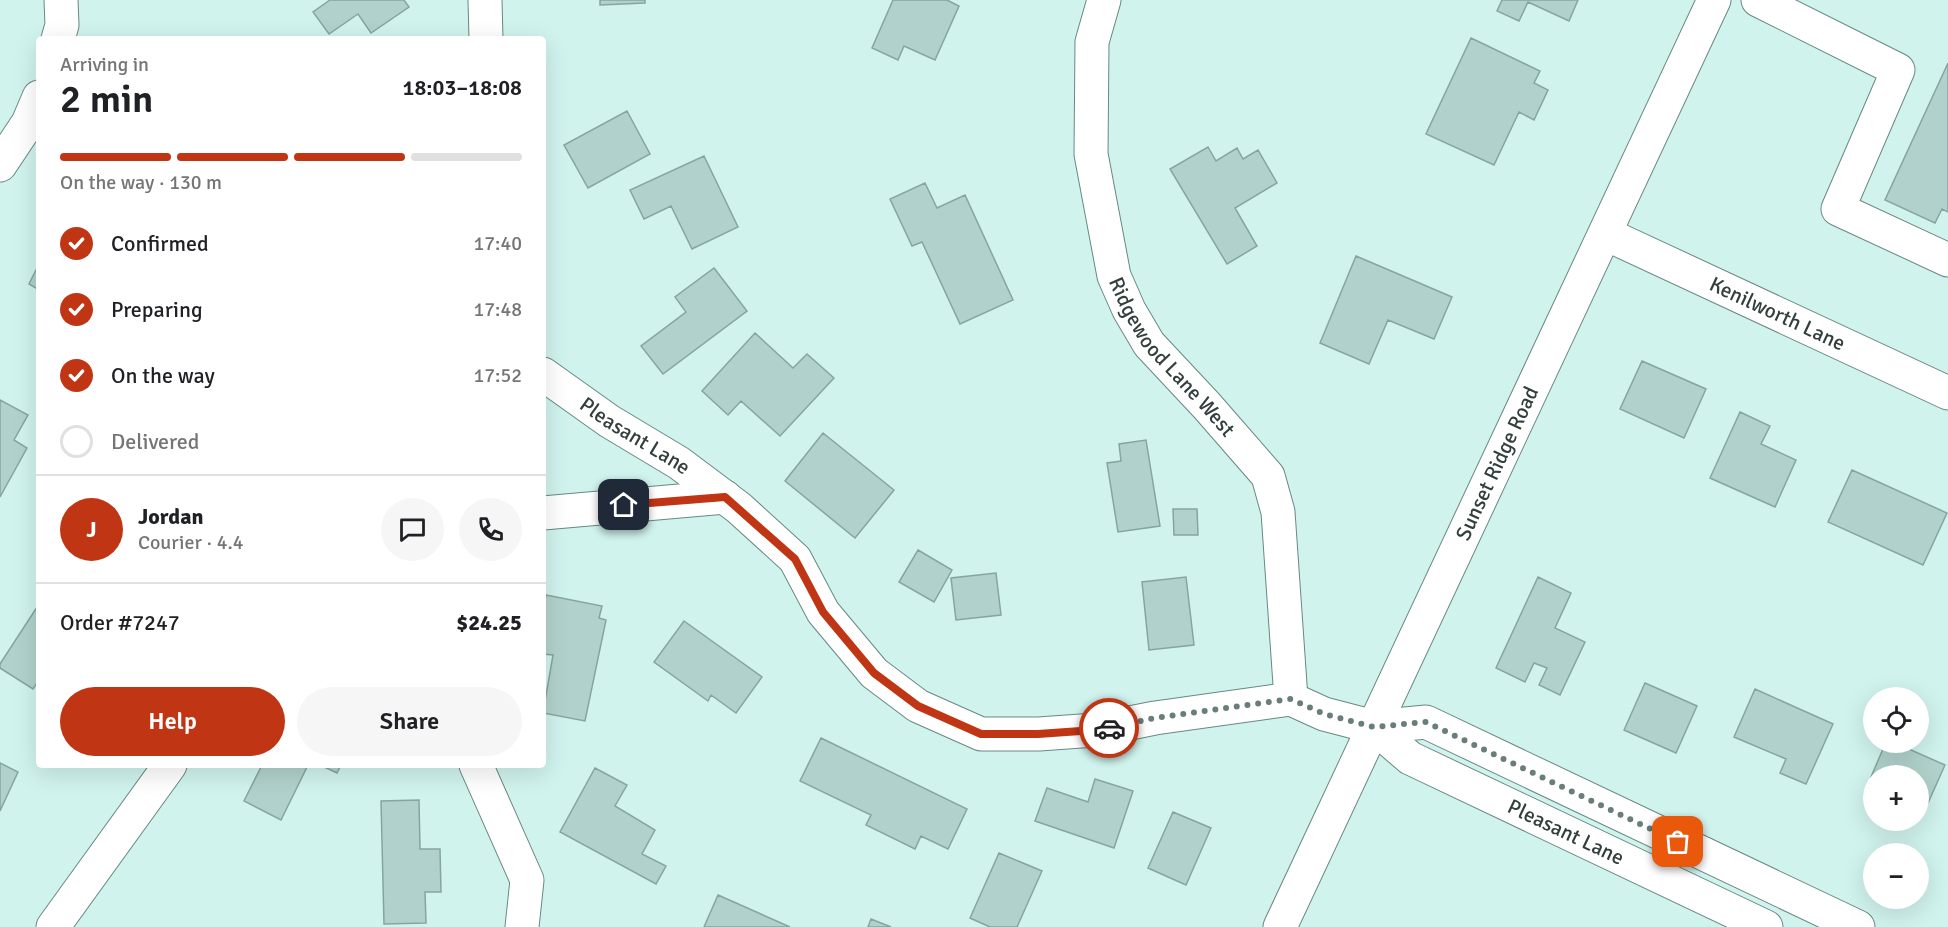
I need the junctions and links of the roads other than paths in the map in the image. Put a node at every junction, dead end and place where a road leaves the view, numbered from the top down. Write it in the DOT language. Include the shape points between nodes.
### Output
graph roads {
  1 [pos="61,0"];
  2 [pos="485,0"];
  3 [pos="1104,0"];
  4 [pos="1713,0"];
  5 [pos="1758,0"];
  6 [pos="59,36"];
  7 [pos="486,36"];
  8 [pos="36,103"];
  9 [pos="0,165"];
  10 [pos="1606,234"];
  11 [pos="1948,260"];
  12 [pos="546,376"];
  13 [pos="1948,393"];
  14 [pos="725,497"];
  15 [pos="546,513"];
  16 [pos="1291,699"];
  17 [pos="1374,727"];
  18 [pos="168,768"];
  19 [pos="477,768"];
  20 [pos="1531,772"];
  21 [pos="1514,808"];
  22 [pos="1635,821"];
  23 [pos="1618,857"];
  24 [pos="53,927"];
  25 [pos="522,927"];
  26 [pos="1280,927"];
  27 [pos="1766,927"];
  28 [pos="1858,927"];
  1 -- 6 [label="street"];
  2 -- 7 [label="street"];
  3 -- 16 [label="street, Ridgewood Lane West" via="1092,42 1091,154 1114,276 1149,344 1268,476 1278,512"];
  4 -- 10 [label="street, Sunset Ridge Road"];
  5 -- 11 [label="street" via="1898,69 1838,209"];
  8 -- 9 [label="street"];
  10 -- 13 [label="street, Kenilworth Lane"];
  10 -- 17 [label="street, Sunset Ridge Road"];
  12 -- 14 [label="street, Pleasant Lane"];
  14 -- 15 [label="street"];
  14 -- 16 [label="street, Pleasant Lane" via="795,559 823,612 874,673 918,706 981,734 1095,730"];
  16 -- 17 [label="street, Pleasant Lane" via="1324,714"];
  17 -- 20 [label="street, Pleasant Lane" via="1426,722"];
  17 -- 21 [label="street, Pleasant Lane" via="1410,758"];
  17 -- 26 [label="street, Sunset Ridge Road"];
  18 -- 24 [label="street"];
  19 -- 25 [label="street" via="527,880"];
  20 -- 21 [label="street"];
  20 -- 22 [label="street, Pleasant Lane"];
  21 -- 23 [label="street, Pleasant Lane"];
  22 -- 23 [label="street"];
  22 -- 28 [label="street, Pleasant Lane"];
  23 -- 27 [label="street, Pleasant Lane"];
}
